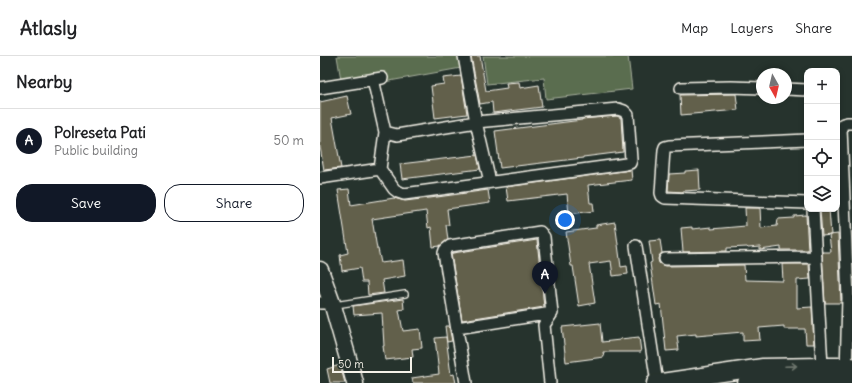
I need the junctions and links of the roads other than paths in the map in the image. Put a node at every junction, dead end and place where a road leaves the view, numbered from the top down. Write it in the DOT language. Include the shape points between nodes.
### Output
graph roads {
  1 [pos="464,56"];
  2 [pos="320,88"];
  3 [pos="680,88"];
  4 [pos="756,88"];
  5 [pos="792,89"];
  6 [pos="804,90"];
  7 [pos="476,122"];
  8 [pos="844,124"];
  9 [pos="384,132"];
  10 [pos="804,140"];
  11 [pos="380,169"];
  12 [pos="320,178"];
  13 [pos="490,182"];
  14 [pos="804,203"];
  15 [pos="813,212"];
  16 [pos="636,246"];
  17 [pos="849,246"];
  18 [pos="816,257"];
  19 [pos="665,259"];
  20 [pos="320,270"];
  21 [pos="405,294"];
  22 [pos="850,298"];
  23 [pos="328,304"];
  24 [pos="552,313"];
  25 [pos="457,328"];
  26 [pos="822,366"];
  27 [pos="764,374"];
  28 [pos="849,374"];
  29 [pos="355,383"];
  30 [pos="466,383"];
  31 [pos="550,383"];
  32 [pos="656,383"];
  33 [pos="746,383"];
  1 -- 7 [label="street"];
  2 -- 9 [label="street" via="377,78"];
  3 -- 4 [label="street"];
  5 -- 6 [label="street"];
  7 -- 9 [label="street" via="397,135"];
  7 -- 13 [label="street"];
  7 -- 13 [label="street" via="618,109 628,115 630,163"];
  8 -- 17 [label="street" via="842,128"];
  9 -- 11 [label="street"];
  10 -- 14 [label="street" via="665,147 661,193 665,198"];
  11 -- 12 [label="street"];
  11 -- 13 [label="street" via="394,188 404,194"];
  15 -- 18 [label="street"];
  16 -- 32 [label="street"];
  17 -- 22 [label="street"];
  18 -- 19 [label="street"];
  18 -- 26 [label="street"];
  20 -- 23 [label="main road"];
  21 -- 23 [label="lane"];
  22 -- 28 [label="street"];
  23 -- 29 [label="main road"];
  24 -- 25 [label="street"];
  24 -- 25 [label="street" via="544,237 540,232 450,246 444,253"];
  24 -- 31 [label="street" via="544,325"];
  25 -- 30 [label="street"];
  27 -- 26 [label="main road, one-way"];
  26 -- 28 [label="main road"];
  27 -- 28 [label="main road"];
  27 -- 32 [label="main road"];
  27 -- 33 [label="main road"];
}
